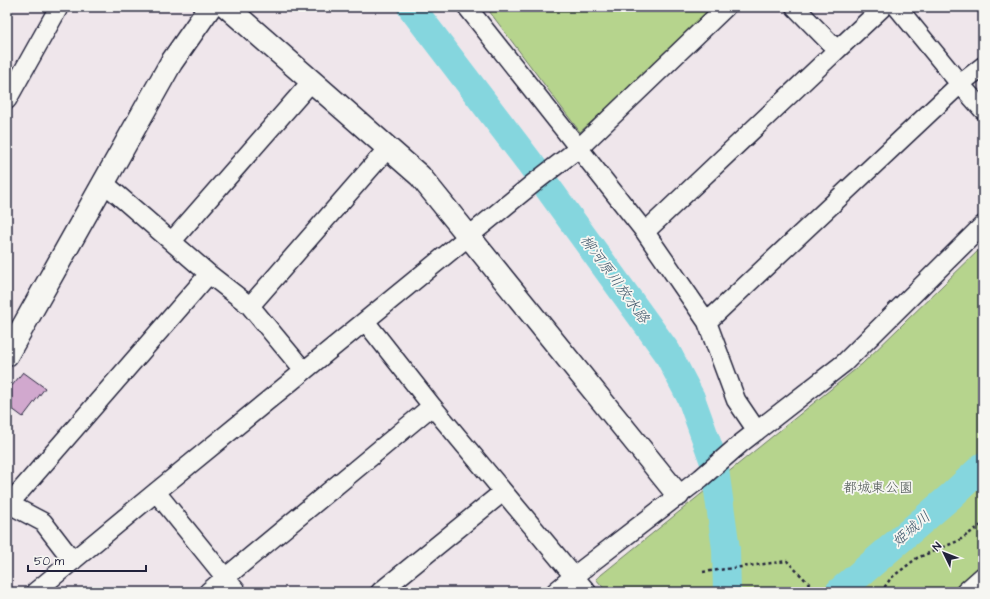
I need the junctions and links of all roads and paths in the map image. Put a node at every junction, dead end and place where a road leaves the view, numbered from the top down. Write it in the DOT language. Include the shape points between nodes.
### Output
graph roads {
  1 [pos="59,7"];
  2 [pos="210,7"];
  3 [pos="227,7"];
  4 [pos="467,7"];
  5 [pos="726,7"];
  6 [pos="795,7"];
  7 [pos="883,7"];
  8 [pos="897,7"];
  9 [pos="837,50"];
  10 [pos="983,66"];
  11 [pos="311,82"];
  12 [pos="960,84"];
  13 [pos="7,100"];
  14 [pos="983,110"];
  15 [pos="388,148"];
  16 [pos="575,152"];
  17 [pos="103,182"];
  18 [pos="983,225"];
  19 [pos="645,232"];
  20 [pos="469,237"];
  21 [pos="172,241"];
  22 [pos="209,274"];
  23 [pos="250,306"];
  24 [pos="365,321"];
  25 [pos="707,322"];
  26 [pos="7,355"];
  27 [pos="304,371"];
  28 [pos="432,406"];
  29 [pos="758,431"];
  30 [pos="156,492"];
  31 [pos="503,492"];
  32 [pos="678,495"];
  33 [pos="8,503"];
  34 [pos="983,524"];
  35 [pos="73,561"];
  36 [pos="703,572"];
  37 [pos="574,576"];
  38 [pos="983,576"];
  39 [pos="225,578"];
  40 [pos="35,592"];
  41 [pos="208,592"];
  42 [pos="237,592"];
  43 [pos="380,592"];
  44 [pos="555,592"];
  45 [pos="587,592"];
  46 [pos="817,592"];
  47 [pos="881,592"];
  48 [pos="965,592"];
  1 -- 13 [label="street"];
  2 -- 17 [label="street" via="171,63"];
  3 -- 11 [label="street"];
  4 -- 16 [label="street"];
  5 -- 16 [label="street"];
  6 -- 9 [label="street"];
  7 -- 9 [label="street"];
  8 -- 12 [label="street"];
  9 -- 19 [label="street"];
  10 -- 12 [label="street"];
  11 -- 15 [label="street"];
  11 -- 21 [label="street"];
  12 -- 14 [label="street"];
  12 -- 25 [label="street"];
  15 -- 20 [label="street" via="420,176"];
  15 -- 23 [label="street"];
  16 -- 19 [label="street"];
  16 -- 20 [label="street"];
  17 -- 21 [label="street"];
  17 -- 26 [label="street"];
  18 -- 29 [label="street" via="844,363"];
  19 -- 25 [label="street"];
  20 -- 24 [label="street"];
  20 -- 32 [label="street"];
  21 -- 22 [label="street"];
  22 -- 23 [label="street"];
  22 -- 33 [label="street"];
  23 -- 27 [label="street"];
  24 -- 27 [label="street"];
  24 -- 28 [label="street"];
  25 -- 29 [label="street" via="736,400"];
  27 -- 30 [label="street"];
  28 -- 31 [label="street"];
  28 -- 39 [label="street"];
  29 -- 32 [label="street"];
  30 -- 35 [label="street"];
  30 -- 39 [label="street"];
  31 -- 37 [label="street"];
  31 -- 43 [label="street"];
  32 -- 37 [label="street"];
  33 -- 35 [label="street" via="43,522"];
  34 -- 47 [label="path" via="958,542 917,558 891,578"];
  35 -- 40 [label="street"];
  36 -- 46 [label="path" via="787,561"];
  37 -- 44 [label="street"];
  37 -- 45 [label="street"];
  38 -- 48 [label="street"];
  39 -- 41 [label="street"];
  39 -- 42 [label="street"];
}
